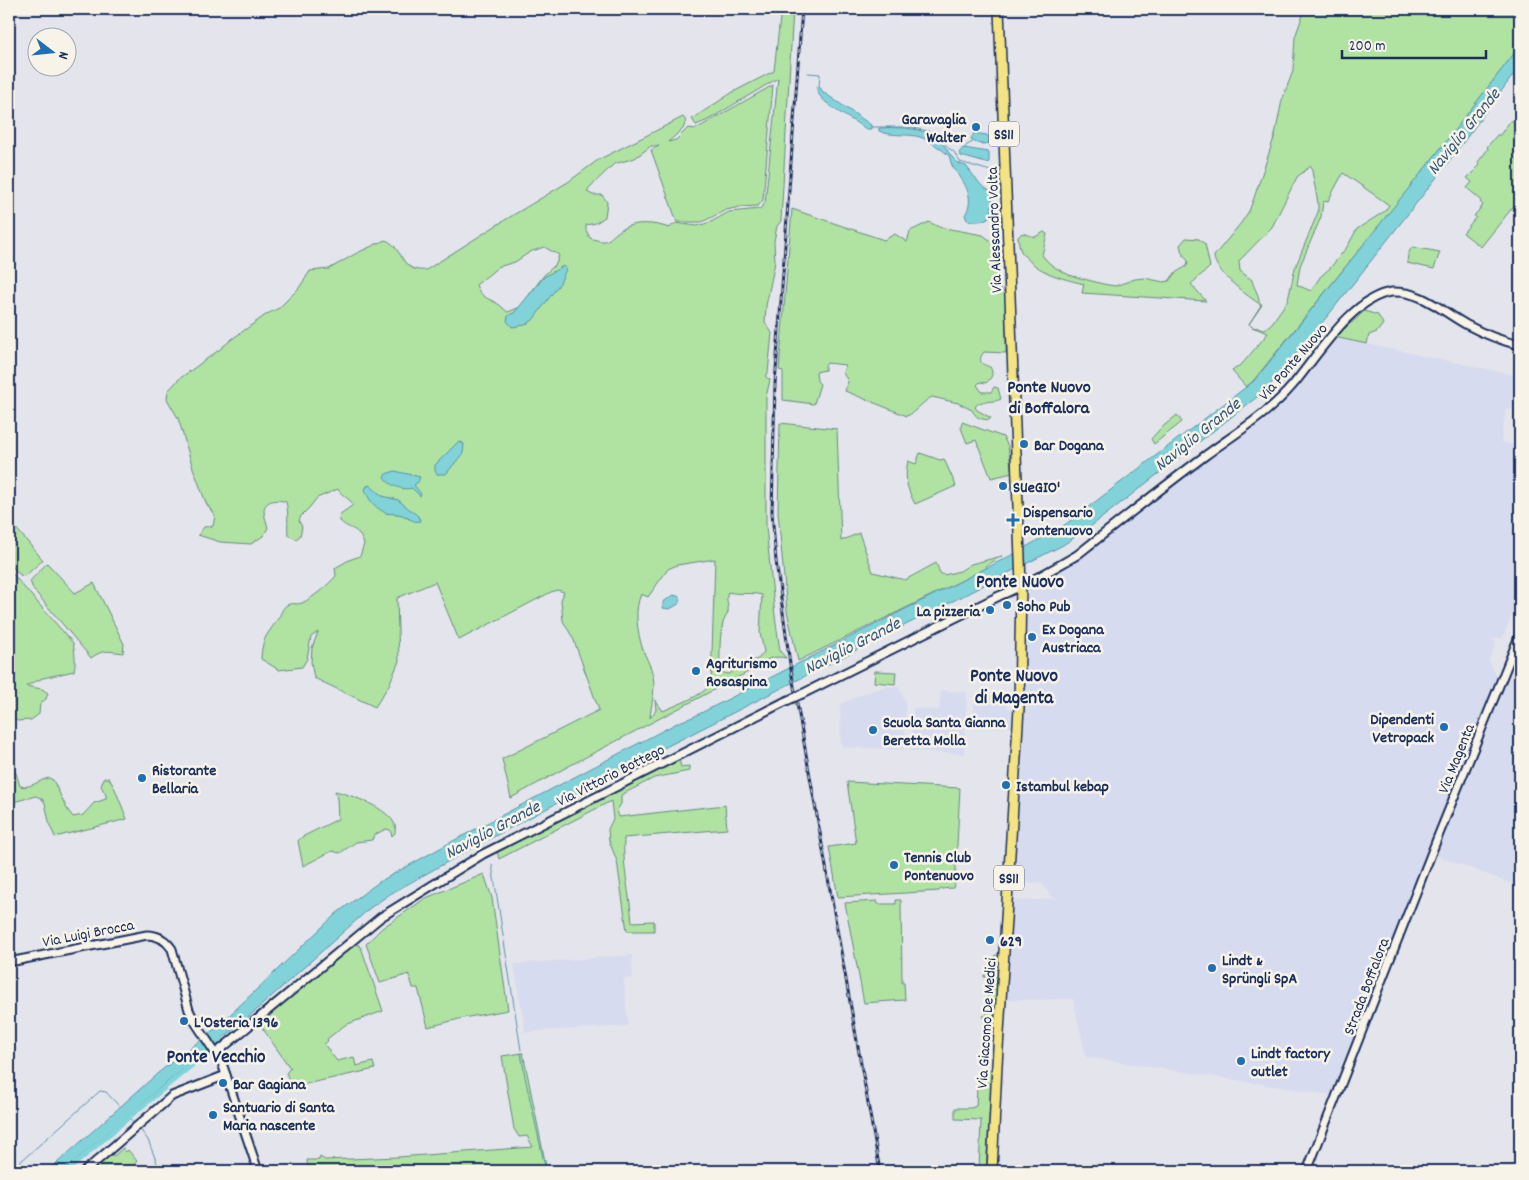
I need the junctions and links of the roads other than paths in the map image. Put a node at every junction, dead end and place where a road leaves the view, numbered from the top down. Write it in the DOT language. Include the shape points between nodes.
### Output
graph roads {
  1 [pos="999,9"];
  2 [pos="1520,344"];
  3 [pos="1021,580"];
  4 [pos="1520,634"];
  5 [pos="1416,894"];
  6 [pos="9,962"];
  7 [pos="215,1052"];
  8 [pos="226,1075"];
  9 [pos="85,1171"];
  10 [pos="258,1171"];
  11 [pos="992,1171"];
  12 [pos="1307,1171"];
  1 -- 3 [label="main road, Via Alessandro Volta / SS11"];
  2 -- 3 [label="street, Via Ponte Nuovo" via="1488,335 1416,294 1392,292 1378,295 1346,319 1274,406 1077,555"];
  3 -- 7 [label="street, Via Vittorio Bottego, bridge" via="1016,589 784,702 466,864 381,917"];
  3 -- 11 [label="main road, Via Giacomo De Medici / SS11" via="1018,715"];
  4 -- 5 [label="street, Via Magenta"];
  5 -- 12 [label="street, Strada Boffalora"];
  6 -- 7 [label="street, Via Luigi Brocca" via="147,935 158,936 169,945 189,1010"];
  7 -- 8 [label="street"];
  8 -- 9 [label="street" via="172,1096"];
  8 -- 10 [label="street"];
}
